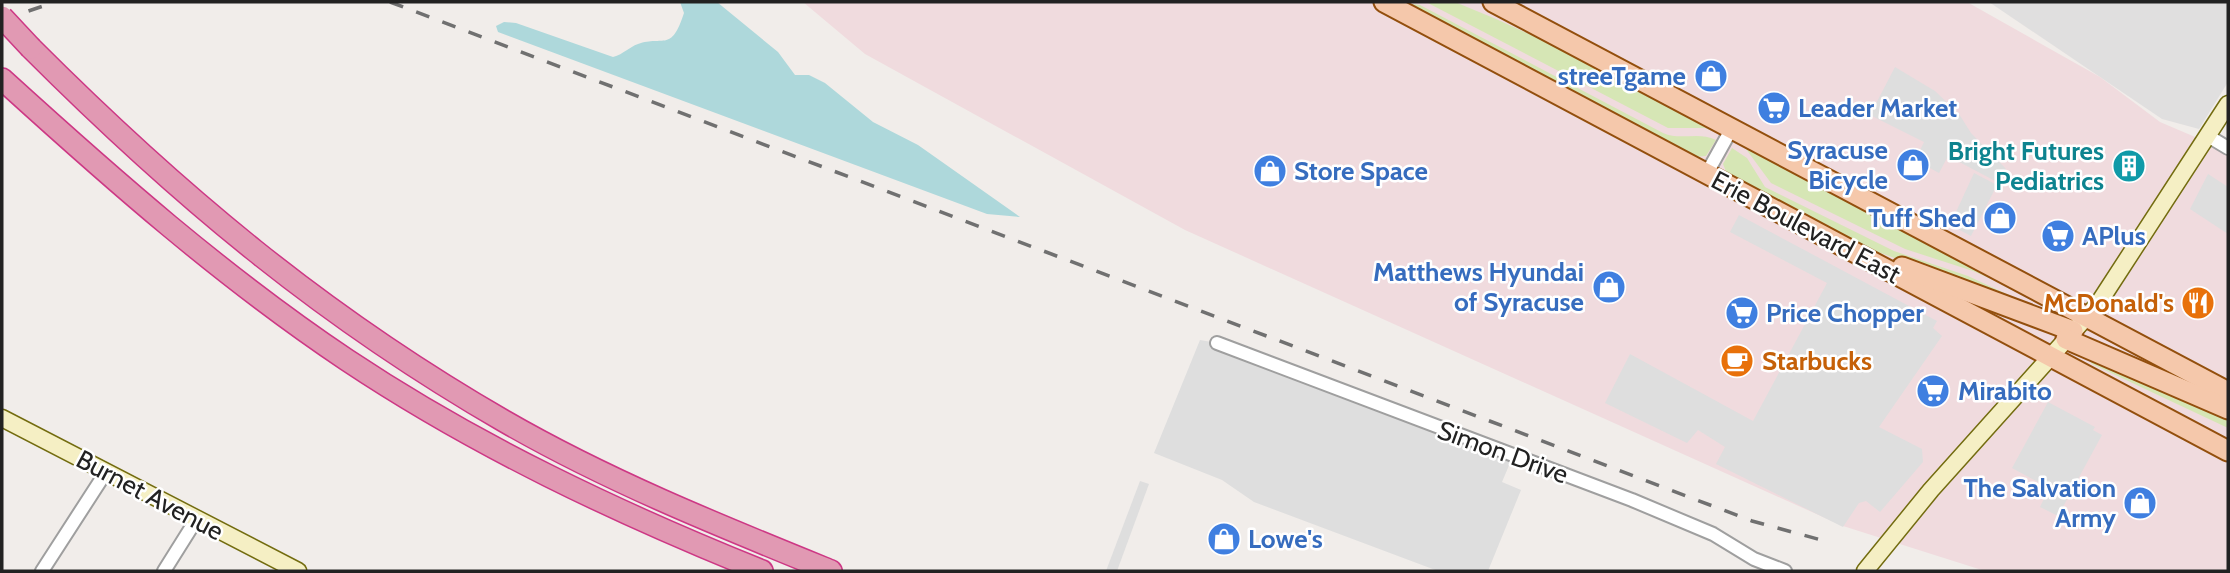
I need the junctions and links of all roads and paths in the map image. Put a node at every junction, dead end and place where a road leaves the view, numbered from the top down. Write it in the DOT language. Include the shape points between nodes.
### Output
graph roads {
  1 [pos="1384,2"];
  2 [pos="1475,2"];
  3 [pos="1493,2"];
  4 [pos="2,17"];
  5 [pos="1526,19"];
  6 [pos="2,65"];
  7 [pos="2,79"];
  8 [pos="2228,104"];
  9 [pos="1732,128"];
  10 [pos="2207,135"];
  11 [pos="70,140"];
  12 [pos="2228,148"];
  13 [pos="1707,173"];
  14 [pos="1851,250"];
  15 [pos="2087,316"];
  16 [pos="2069,335"];
  17 [pos="1217,343"];
  18 [pos="2049,356"];
  19 [pos="2228,392"];
  20 [pos="2228,409"];
  21 [pos="2,418"];
  22 [pos="2228,451"];
  23 [pos="106,472"];
  24 [pos="196,520"];
  25 [pos="42,571"];
  26 [pos="164,571"];
  27 [pos="298,571"];
  28 [pos="762,571"];
  29 [pos="831,571"];
  30 [pos="1785,571"];
  31 [pos="1864,571"];
  1 -- 13 [label="main road, Erie Boulevard East"];
  2 -- 5 [label="main road"];
  3 -- 5 [label="main road, Erie Boulevard East"];
  4 -- 29 [label="highway, bridge" via="119,136 188,198 337,315 412,366 628,486"];
  5 -- 9 [label="main road, Erie Boulevard East"];
  6 -- 11 [label="highway"];
  7 -- 11 [label="highway"];
  8 -- 10 [label="street"];
  9 -- 13 [label="street"];
  9 -- 15 [label="main road, Erie Boulevard East"];
  10 -- 12 [label="street"];
  10 -- 15 [label="street"];
  11 -- 28 [label="highway" via="218,266 401,395 617,509"];
  13 -- 14 [label="main road, Erie Boulevard East"];
  14 -- 16 [label="main road"];
  14 -- 18 [label="main road, Erie Boulevard East"];
  15 -- 16 [label="street"];
  15 -- 19 [label="main road, Erie Boulevard East"];
  16 -- 18 [label="street"];
  16 -- 20 [label="main road"];
  17 -- 30 [label="street, Simon Drive" via="1632,500"];
  18 -- 22 [label="main road, Erie Boulevard East"];
  18 -- 31 [label="street"];
  21 -- 23 [label="street, Burnet Avenue"];
  23 -- 24 [label="street, Burnet Avenue"];
  23 -- 25 [label="street"];
  24 -- 26 [label="street"];
  24 -- 27 [label="street, Burnet Avenue"];
}
